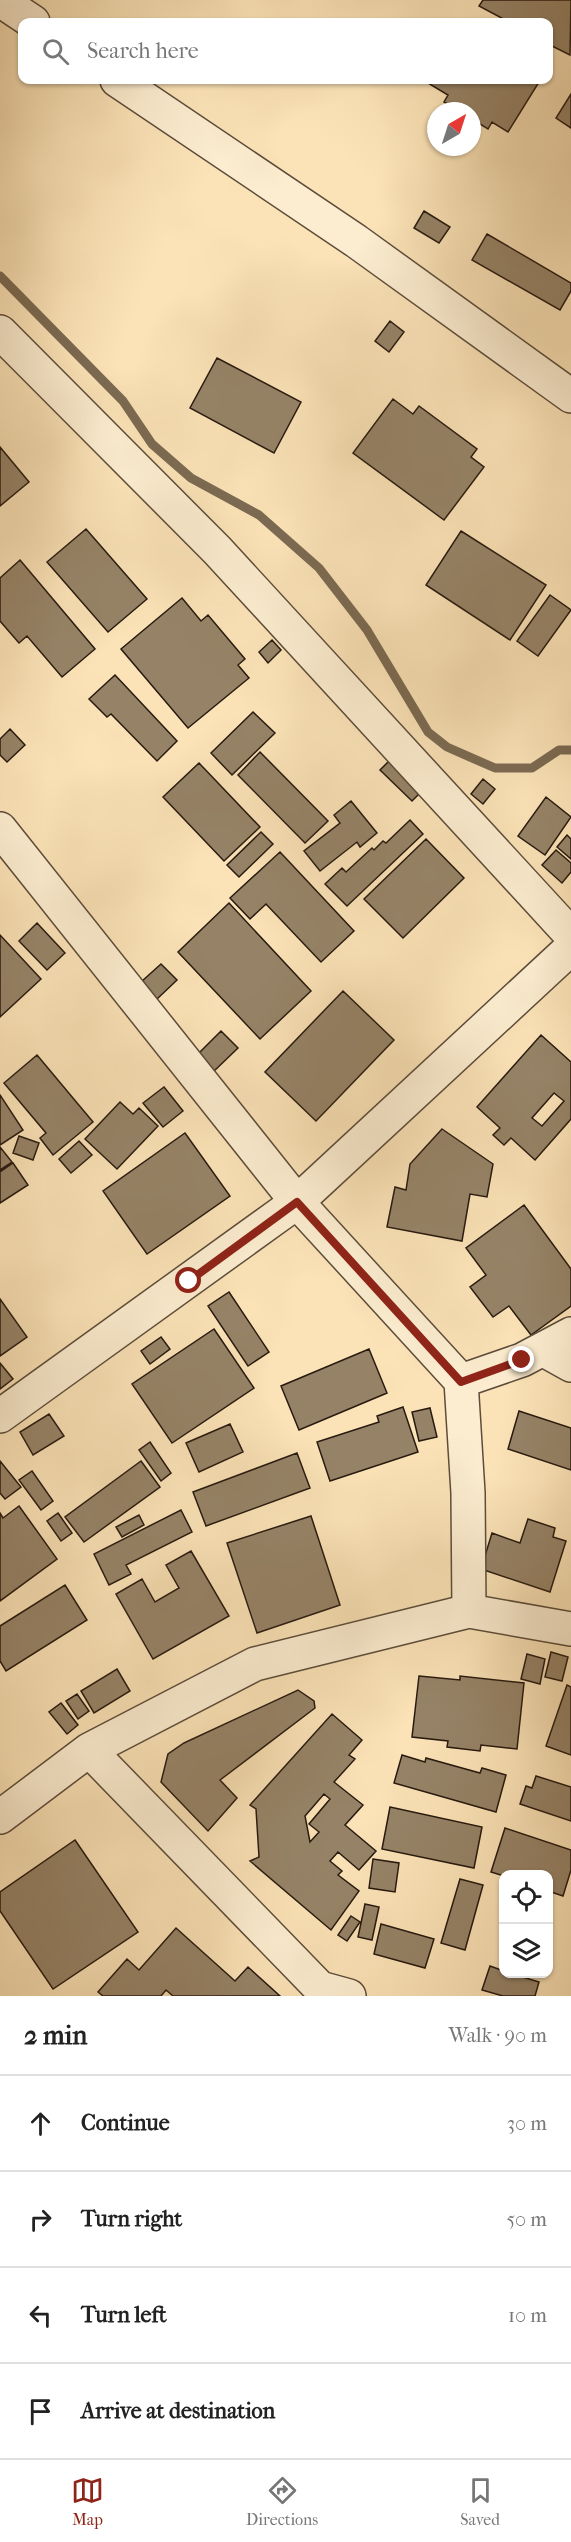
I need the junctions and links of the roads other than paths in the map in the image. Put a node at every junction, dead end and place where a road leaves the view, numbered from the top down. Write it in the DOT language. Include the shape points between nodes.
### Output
graph roads {
  1 [pos="0,0"];
  2 [pos="27,18"];
  3 [pos="123,84"];
  4 [pos="0,332"];
  5 [pos="571,396"];
  6 [pos="0,829"];
  7 [pos="571,935"];
  8 [pos="571,948"];
  9 [pos="297,1202"];
  10 [pos="562,1350"];
  11 [pos="461,1382"];
  12 [pos="0,1416"];
  13 [pos="470,1611"];
  14 [pos="571,1629"];
  15 [pos="90,1750"];
  16 [pos="0,1817"];
  17 [pos="328,1993"];
  1 -- 2 [label="street"];
  3 -- 5 [label="street" via="356,241"];
  4 -- 7 [label="street" via="217,550"];
  6 -- 9 [label="street"];
  8 -- 9 [label="street"];
  9 -- 11 [label="street"];
  9 -- 12 [label="street"];
  10 -- 11 [label="street"];
  11 -- 13 [label="street"];
  13 -- 14 [label="street"];
  13 -- 15 [label="street" via="255,1664"];
  15 -- 16 [label="street"];
  15 -- 17 [label="street"];
}
